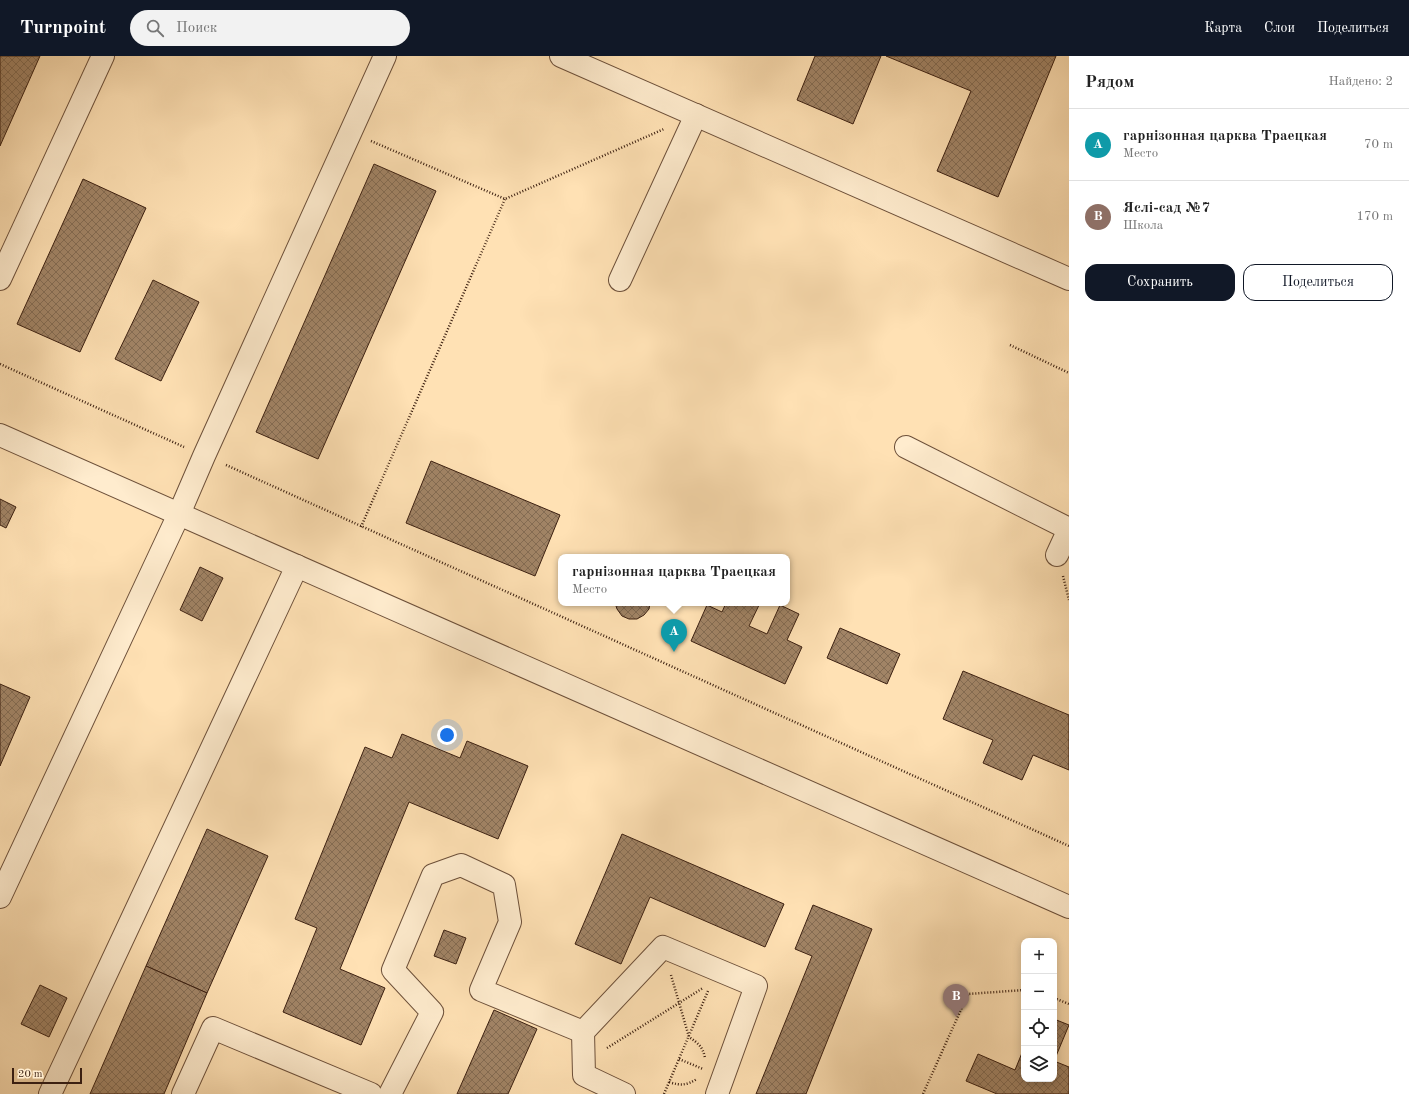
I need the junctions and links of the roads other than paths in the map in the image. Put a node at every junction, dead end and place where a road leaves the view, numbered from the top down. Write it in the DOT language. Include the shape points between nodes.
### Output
graph roads {
  1 [pos="103,56"];
  2 [pos="385,56"];
  3 [pos="561,56"];
  4 [pos="696,115"];
  5 [pos="0,279"];
  6 [pos="1069,279"];
  7 [pos="620,280"];
  8 [pos="0,435"];
  9 [pos="906,447"];
  10 [pos="179,514"];
  11 [pos="1069,529"];
  12 [pos="1057,555"];
  13 [pos="297,566"];
  14 [pos="0,897"];
  15 [pos="1069,907"];
  16 [pos="583,1032"];
  17 [pos="50,1094"];
  18 [pos="182,1094"];
  19 [pos="371,1094"];
  20 [pos="390,1094"];
  21 [pos="624,1094"];
  22 [pos="717,1094"];
  1 -- 5 [label="lane"];
  2 -- 10 [label="lane"];
  3 -- 4 [label="lane"];
  4 -- 6 [label="lane"];
  4 -- 7 [label="lane"];
  8 -- 10 [label="lane"];
  9 -- 11 [label="lane"];
  10 -- 13 [label="lane"];
  10 -- 14 [label="lane"];
  11 -- 12 [label="lane"];
  13 -- 15 [label="lane"];
  13 -- 17 [label="lane"];
  16 -- 20 [label="lane" via="481,990 510,922 504,885 461,865 433,875 393,970 432,1012"];
  16 -- 21 [label="lane" via="584,1075"];
  16 -- 22 [label="lane" via="663,948 714,976 756,986"];
  18 -- 19 [label="lane" via="213,1028"];
}
